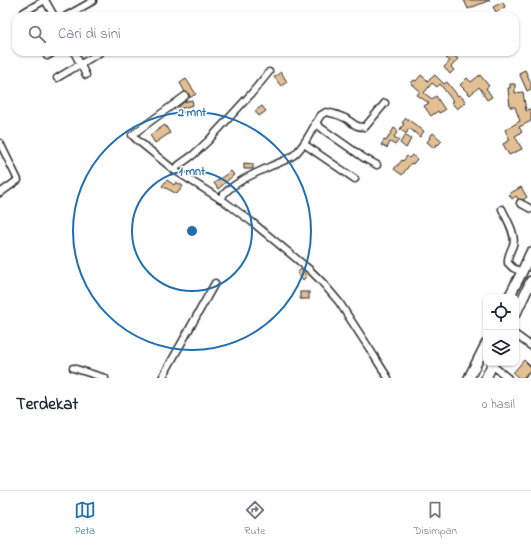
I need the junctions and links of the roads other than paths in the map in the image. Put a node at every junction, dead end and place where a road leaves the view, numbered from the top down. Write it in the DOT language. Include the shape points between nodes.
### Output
graph roads {
  1 [pos="45,0"];
  2 [pos="93,1"];
  3 [pos="24,12"];
  4 [pos="52,12"];
  5 [pos="73,12"];
  6 [pos="76,56"];
  7 [pos="94,56"];
  8 [pos="81,64"];
  9 [pos="269,72"];
  10 [pos="86,75"];
  11 [pos="57,78"];
  12 [pos="185,96"];
  13 [pos="385,103"];
  14 [pos="315,123"];
  15 [pos="0,143"];
  16 [pos="304,144"];
  17 [pos="377,165"];
  18 [pos="174,170"];
  19 [pos="355,179"];
  20 [pos="0,193"];
  21 [pos="220,199"];
  22 [pos="520,203"];
  23 [pos="502,209"];
  24 [pos="531,210"];
  25 [pos="531,252"];
  26 [pos="522,272"];
  27 [pos="531,281"];
  28 [pos="215,283"];
  29 [pos="511,294"];
  30 [pos="519,305"];
  31 [pos="519,337"];
  32 [pos="531,346"];
  33 [pos="483,350"];
  34 [pos="492,366"];
  35 [pos="495,366"];
  36 [pos="73,368"];
  37 [pos="105,378"];
  38 [pos="162,378"];
  39 [pos="388,378"];
  40 [pos="469,378"];
  41 [pos="486,378"];
  42 [pos="508,378"];
  1 -- 3 [label="street"];
  1 -- 4 [label="street"];
  2 -- 5 [label="street"];
  6 -- 8 [label="street"];
  7 -- 8 [label="street"];
  8 -- 10 [label="street"];
  8 -- 11 [label="street"];
  9 -- 18 [label="street" via="208,141"];
  12 -- 18 [label="street" via="132,135"];
  13 -- 14 [label="street" via="365,127 358,127 344,118 326,112"];
  14 -- 16 [label="street"];
  14 -- 17 [label="street" via="358,155"];
  15 -- 20 [label="street" via="18,180"];
  16 -- 19 [label="street"];
  16 -- 21 [label="street" via="292,156 227,190"];
  18 -- 21 [label="street"];
  21 -- 39 [label="street" via="252,222 322,282 352,321"];
  22 -- 24 [label="street"];
  23 -- 26 [label="street" via="514,240 508,263"];
  25 -- 26 [label="highway"];
  26 -- 29 [label="highway"];
  27 -- 30 [label="highway"];
  28 -- 38 [label="street"];
  31 -- 32 [label="street"];
  33 -- 40 [label="highway"];
  34 -- 41 [label="highway"];
  35 -- 42 [label="street"];
  36 -- 37 [label="street"];
}
